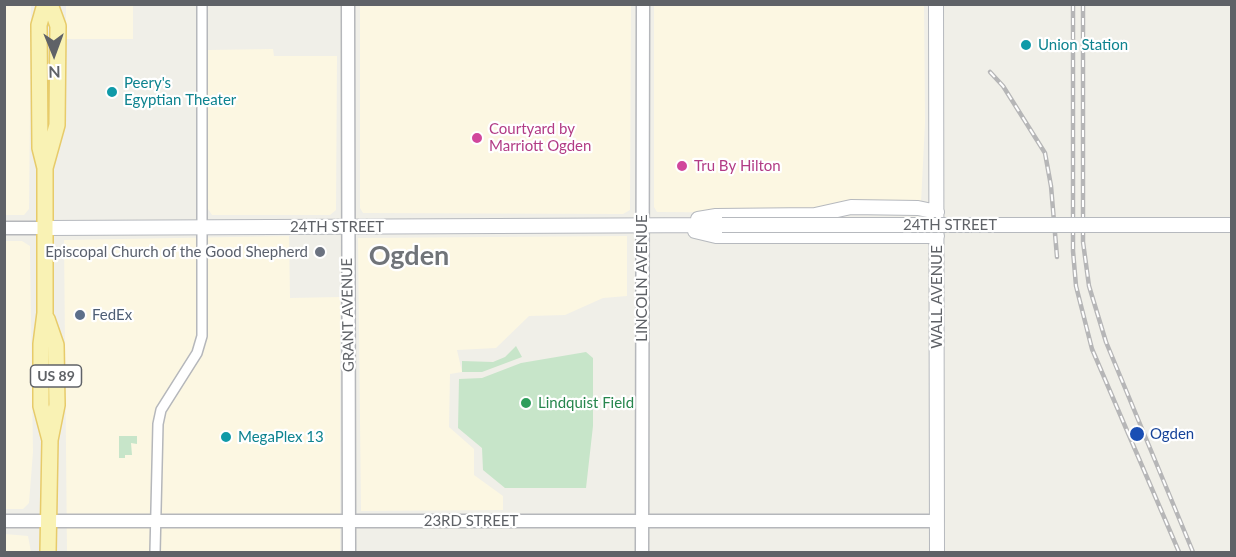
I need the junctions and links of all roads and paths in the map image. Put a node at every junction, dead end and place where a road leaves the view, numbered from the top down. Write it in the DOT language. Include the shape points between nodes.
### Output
graph roads {
  1 [pos="45,4"];
  2 [pos="50,4"];
  3 [pos="202,4"];
  4 [pos="348,4"];
  5 [pos="643,4"];
  6 [pos="936,4"];
  7 [pos="45,168"];
  8 [pos="937,212"];
  9 [pos="642,225"];
  10 [pos="669,225"];
  11 [pos="1232,225"];
  12 [pos="202,227"];
  13 [pos="347,227"];
  14 [pos="4,228"];
  15 [pos="45,228"];
  16 [pos="937,236"];
  17 [pos="4,521"];
  18 [pos="350,521"];
  19 [pos="642,521"];
  20 [pos="937,521"];
  21 [pos="48,522"];
  22 [pos="156,522"];
  23 [pos="48,552"];
  24 [pos="155,552"];
  25 [pos="349,552"];
  26 [pos="642,552"];
  27 [pos="937,552"];
  1 -- 7 [label="main road, US 89" via="39,25 40,148"];
  2 -- 7 [label="main road, US 89" via="58,26 57,124"];
  3 -- 12 [label="street"];
  4 -- 13 [label="street, GRANT AVENUE"];
  5 -- 9 [label="street, LINCOLN AVENUE"];
  6 -- 8 [label="main road, WALL AVENUE"];
  7 -- 15 [label="main road, US 89"];
  8 -- 10 [label="main road, 24TH STREET" via="851,207 815,215 716,216"];
  8 -- 16 [label="main road, WALL AVENUE"];
  9 -- 10 [label="main road, 24TH STREET"];
  9 -- 13 [label="main road, 24TH STREET"];
  9 -- 19 [label="street, LINCOLN AVENUE"];
  10 -- 11 [label="main road, 24TH STREET, bridge"];
  10 -- 16 [label="main road, 24TH STREET" via="716,236"];
  12 -- 13 [label="main road, 24TH STREET"];
  12 -- 15 [label="main road, 24TH STREET"];
  12 -- 22 [label="street" via="202,336 197,353 161,410"];
  13 -- 18 [label="street, GRANT AVENUE"];
  14 -- 15 [label="street, 24TH STREET"];
  15 -- 21 [label="main road, US 89" via="45,313 56,345 57,405 50,440"];
  16 -- 20 [label="main road, WALL AVENUE"];
  17 -- 21 [label="street, 23RD STREET"];
  18 -- 19 [label="street, 23RD STREET"];
  18 -- 22 [label="street, 23RD STREET"];
  18 -- 25 [label="street, GRANT AVENUE"];
  19 -- 20 [label="street, 23RD STREET"];
  19 -- 26 [label="street, LINCOLN AVENUE"];
  20 -- 27 [label="main road, WALL AVENUE"];
  21 -- 22 [label="street, 23RD STREET"];
  21 -- 23 [label="main road, US 89"];
  22 -- 24 [label="street"];
}
